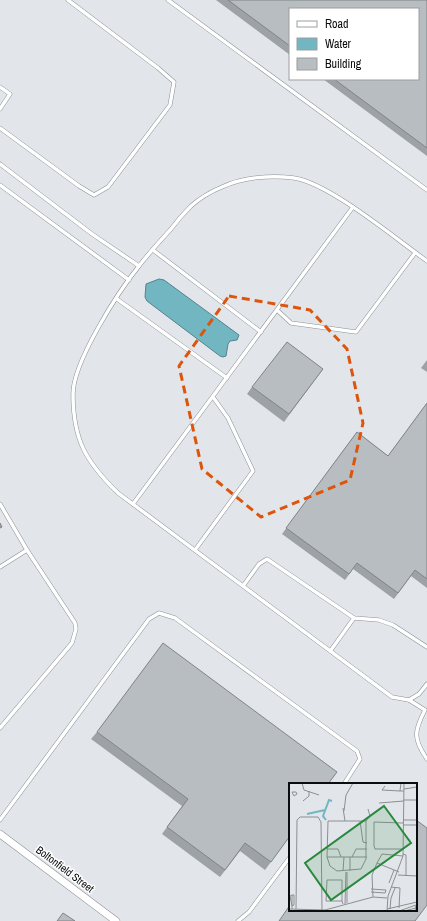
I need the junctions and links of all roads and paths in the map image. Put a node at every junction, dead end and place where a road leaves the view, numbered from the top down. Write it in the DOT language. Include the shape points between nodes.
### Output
graph roads {
  1 [pos="68,0"];
  2 [pos="168,0"];
  3 [pos="0,87"];
  4 [pos="0,109"];
  5 [pos="0,128"];
  6 [pos="0,164"];
  7 [pos="0,185"];
  8 [pos="427,190"];
  9 [pos="353,207"];
  10 [pos="153,250"];
  11 [pos="415,252"];
  12 [pos="427,261"];
  13 [pos="139,266"];
  14 [pos="129,280"];
  15 [pos="117,298"];
  16 [pos="277,310"];
  17 [pos="261,332"];
  18 [pos="227,378"];
  19 [pos="213,396"];
  20 [pos="0,504"];
  21 [pos="133,504"];
  22 [pos="27,550"];
  23 [pos="195,550"];
  24 [pos="0,567"];
  25 [pos="243,586"];
  26 [pos="354,618"];
  27 [pos="427,647"];
  28 [pos="331,650"];
  29 [pos="427,684"];
  30 [pos="409,700"];
  31 [pos="0,728"];
  32 [pos="427,759"];
  33 [pos="345,783"];
  34 [pos="0,820"];
  35 [pos="0,834"];
  36 [pos="289,858"];
  37 [pos="116,921"];
  38 [pos="238,921"];
  1 -- 5 [label="lane" via="174,82 170,105 108,187 94,195"];
  2 -- 8 [label="lane"];
  3 -- 4 [label="lane" via="10,94"];
  6 -- 13 [label="lane" via="92,234"];
  7 -- 14 [label="lane"];
  9 -- 10 [label="lane" via="315,184 295,178 265,176 222,186 192,205"];
  9 -- 11 [label="lane"];
  9 -- 16 [label="lane"];
  10 -- 13 [label="lane"];
  10 -- 17 [label="lane"];
  11 -- 12 [label="lane"];
  11 -- 16 [label="lane" via="356,332 291,323"];
  13 -- 14 [label="lane"];
  14 -- 15 [label="lane"];
  15 -- 18 [label="lane"];
  15 -- 21 [label="lane" via="80,362 73,393 76,431 84,452 99,475"];
  16 -- 17 [label="lane"];
  17 -- 18 [label="lane"];
  18 -- 19 [label="lane"];
  19 -- 21 [label="lane"];
  19 -- 23 [label="lane" via="228,418 253,471"];
  20 -- 22 [label="lane"];
  21 -- 23 [label="lane"];
  22 -- 24 [label="lane"];
  22 -- 31 [label="lane" via="75,623 76,629 72,643"];
  23 -- 25 [label="lane"];
  25 -- 26 [label="lane" via="259,564 267,559"];
  25 -- 28 [label="lane"];
  26 -- 27 [label="lane" via="379,620 393,625"];
  26 -- 28 [label="lane"];
  28 -- 30 [label="lane" via="392,697"];
  29 -- 30 [label="lane" via="419,694"];
  30 -- 32 [label="lane" via="425,710 416,733 418,746"];
  33 -- 34 [label="lane" via="360,759 357,751 175,618 159,613 149,619"];
  35 -- 37 [label="street, Boltonfield Street"];
  36 -- 38 [label="lane" via="249,912"];
}
